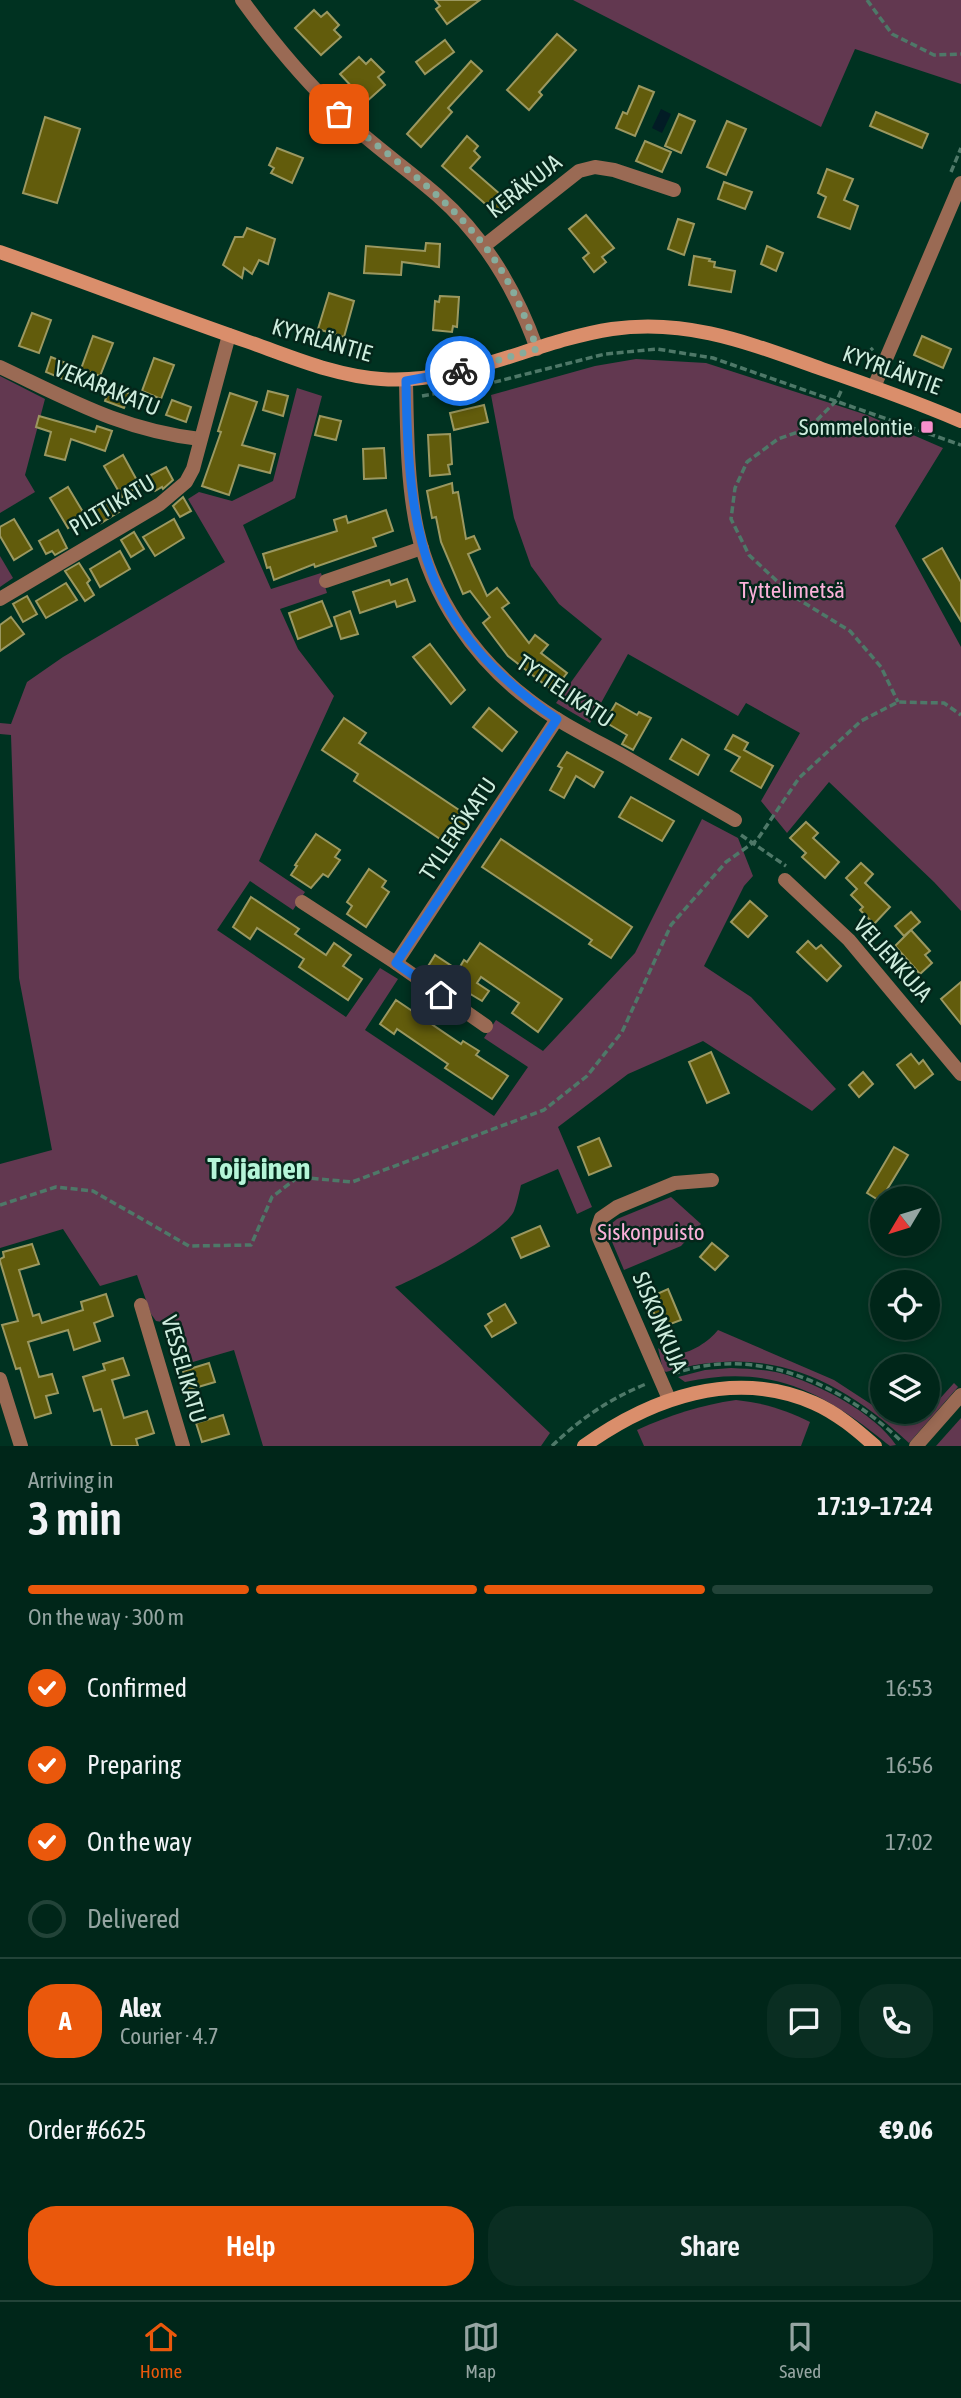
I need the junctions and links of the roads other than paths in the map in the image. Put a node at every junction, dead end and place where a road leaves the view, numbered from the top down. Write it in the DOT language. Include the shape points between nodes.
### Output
graph roads {
  1 [pos="242,0"];
  2 [pos="961,183"];
  3 [pos="674,190"];
  4 [pos="484,246"];
  5 [pos="0,252"];
  6 [pos="229,335"];
  7 [pos="537,349"];
  8 [pos="0,367"];
  9 [pos="406,381"];
  10 [pos="874,387"];
  11 [pos="961,421"];
  12 [pos="200,439"];
  13 [pos="422,548"];
  14 [pos="326,581"];
  15 [pos="0,599"];
  16 [pos="557,719"];
  17 [pos="736,820"];
  18 [pos="785,880"];
  19 [pos="302,902"];
  20 [pos="396,963"];
  21 [pos="486,1026"];
  22 [pos="961,1074"];
  23 [pos="712,1180"];
  24 [pos="141,1305"];
  25 [pos="0,1379"];
  26 [pos="961,1395"];
  27 [pos="668,1399"];
  28 [pos="21,1446"];
  29 [pos="183,1446"];
  30 [pos="583,1446"];
  31 [pos="875,1446"];
  32 [pos="916,1446"];
  1 -- 4 [label="street" via="285,56 339,114 437,195"];
  2 -- 10 [label="street"];
  3 -- 4 [label="street, KERÄKUJA" via="614,170 595,167 579,171"];
  4 -- 7 [label="street" via="514,292"];
  5 -- 6 [label="street, KYYRLÄNTIE"];
  6 -- 9 [label="street, KYYRLÄNTIE" via="325,368"];
  6 -- 12 [label="street, PILTTIKATU"];
  7 -- 9 [label="street, KYYRLÄNTIE" via="472,369"];
  7 -- 10 [label="street, KYYRLÄNTIE" via="610,330 675,326 727,336"];
  8 -- 12 [label="street, VEKARAKATU" via="116,421"];
  9 -- 13 [label="street, TYTTELIKATU" via="413,509"];
  10 -- 11 [label="street, KYYRLÄNTIE"];
  12 -- 15 [label="street, PILTTIKATU" via="191,475 175,494"];
  13 -- 14 [label="street"];
  13 -- 16 [label="street, TYTTELIKATU" via="439,592 475,648 510,685"];
  16 -- 17 [label="street, TYTTELIKATU"];
  16 -- 20 [label="street, TYLLERÖKATU"];
  18 -- 22 [label="street, VELJENKUJA" via="849,940"];
  19 -- 20 [label="street"];
  20 -- 21 [label="street"];
  23 -- 27 [label="street, SISKONKUJA" via="675,1183 617,1207 598,1224 599,1238"];
  24 -- 29 [label="street, VESSELIKATU"];
  25 -- 28 [label="street"];
  26 -- 32 [label="street"];
  27 -- 30 [label="street" via="610,1427"];
  27 -- 31 [label="street" via="734,1387 771,1390 815,1403"];
}
